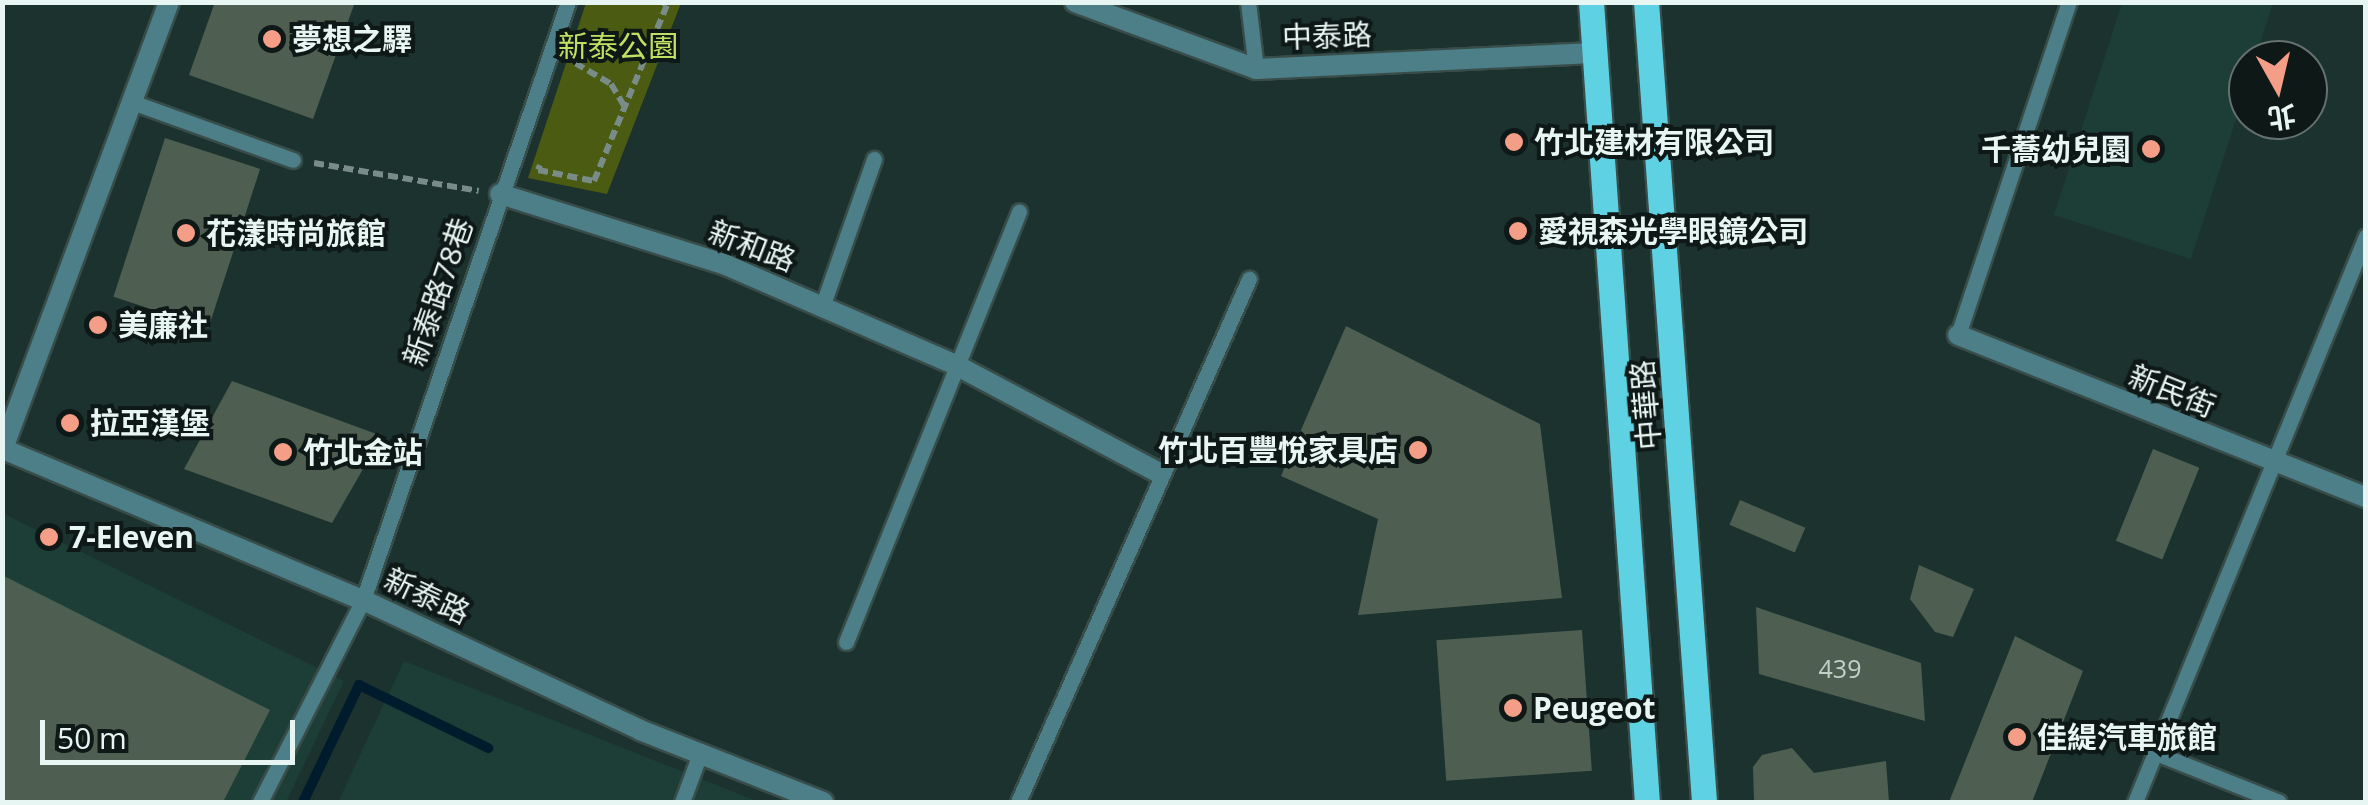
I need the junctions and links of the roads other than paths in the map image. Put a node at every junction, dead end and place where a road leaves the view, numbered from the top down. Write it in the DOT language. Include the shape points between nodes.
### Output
graph roads {
  1 [pos="169,2"];
  2 [pos="568,2"];
  3 [pos="1075,2"];
  4 [pos="1248,2"];
  5 [pos="1592,2"];
  6 [pos="1646,2"];
  7 [pos="2069,2"];
  8 [pos="1594,53"];
  9 [pos="1256,69"];
  10 [pos="132,102"];
  11 [pos="874,159"];
  12 [pos="293,160"];
  13 [pos="500,194"];
  14 [pos="1019,210"];
  15 [pos="2366,236"];
  16 [pos="1250,279"];
  17 [pos="822,307"];
  18 [pos="1958,335"];
  19 [pos="956,364"];
  20 [pos="2277,466"];
  21 [pos="1159,473"];
  22 [pos="2366,498"];
  23 [pos="364,600"];
  24 [pos="846,642"];
  25 [pos="702,751"];
  26 [pos="2156,753"];
  27 [pos="260,802"];
  28 [pos="682,802"];
  29 [pos="823,802"];
  30 [pos="1018,802"];
  31 [pos="1647,802"];
  32 [pos="1704,802"];
  33 [pos="2136,802"];
  34 [pos="2279,802"];
  1 -- 10 [label="street, 新泰路"];
  2 -- 13 [label="lane, 新泰路78巷"];
  3 -- 9 [label="street, 中泰路"];
  4 -- 9 [label="lane"];
  5 -- 8 [label="main road, 中華路"];
  6 -- 32 [label="main road, 中華路"];
  7 -- 18 [label="lane"];
  8 -- 9 [label="street, 中泰路"];
  8 -- 31 [label="main road, 中華路"];
  10 -- 12 [label="lane"];
  10 -- 23 [label="street, 新泰路" via="2,449"];
  11 -- 17 [label="lane"];
  13 -- 17 [label="street, 新和路" via="726,266"];
  13 -- 23 [label="lane, 新泰路78巷"];
  14 -- 19 [label="lane"];
  15 -- 20 [label="lane"];
  16 -- 21 [label="lane"];
  17 -- 19 [label="street, 新和路"];
  18 -- 20 [label="street, 新民街"];
  19 -- 21 [label="street, 新和路"];
  19 -- 24 [label="lane"];
  20 -- 22 [label="street, 新民街"];
  20 -- 26 [label="lane"];
  21 -- 30 [label="lane"];
  23 -- 25 [label="street, 新泰路" via="640,730"];
  23 -- 27 [label="lane, 新泰路78巷"];
  25 -- 28 [label="lane"];
  25 -- 29 [label="street, 新泰路"];
  26 -- 33 [label="lane"];
  26 -- 34 [label="lane"];
}
